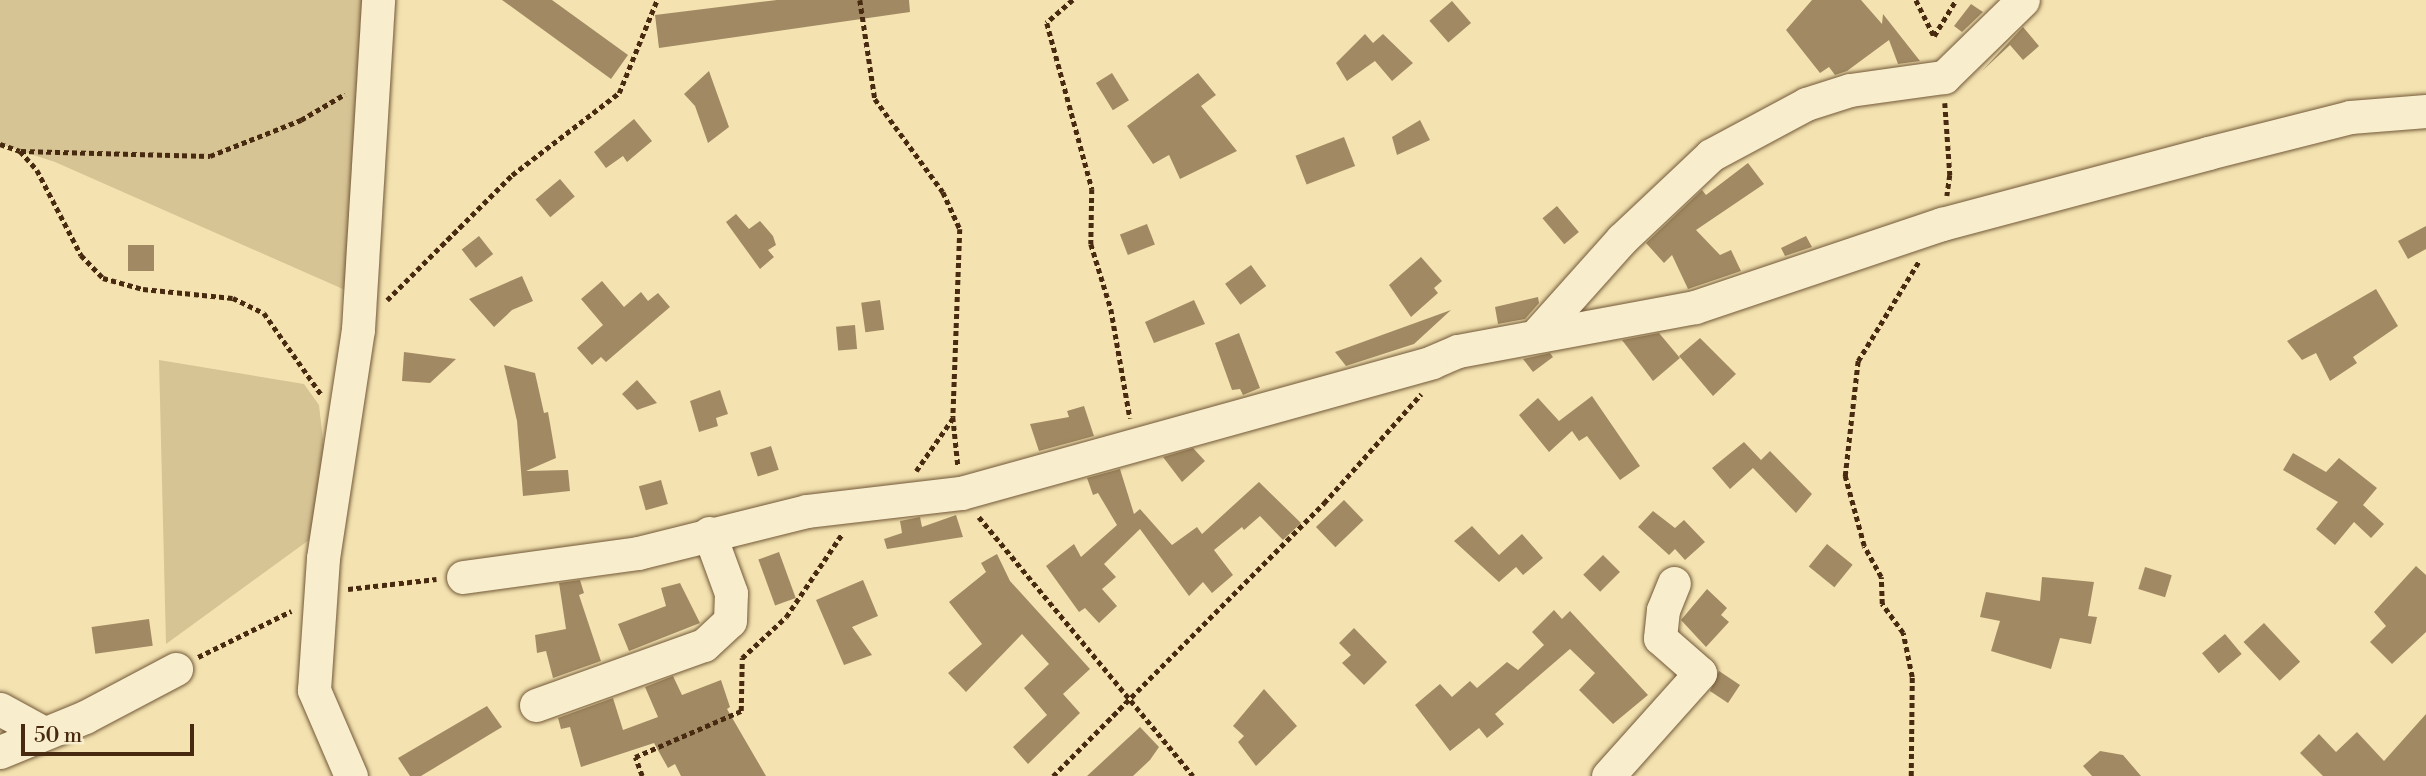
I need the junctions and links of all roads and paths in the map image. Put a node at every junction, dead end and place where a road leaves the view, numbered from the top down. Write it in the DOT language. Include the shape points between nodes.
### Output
graph roads {
  1 [pos="378,0"];
  2 [pos="657,0"];
  3 [pos="860,0"];
  4 [pos="1073,0"];
  5 [pos="1916,0"];
  6 [pos="1956,0"];
  7 [pos="2023,0"];
  8 [pos="374,76"];
  9 [pos="1944,77"];
  10 [pos="2426,111"];
  11 [pos="0,145"];
  12 [pos="20,151"];
  13 [pos="1942,224"];
  14 [pos="358,329"];
  15 [pos="1537,334"];
  16 [pos="1431,382"];
  17 [pos="953,417"];
  18 [pos="344,426"];
  19 [pos="1134,445"];
  20 [pos="961,493"];
  21 [pos="894,500"];
  22 [pos="853,505"];
  23 [pos="709,533"];
  24 [pos="463,577"];
  25 [pos="1674,583"];
  26 [pos="176,669"];
  27 [pos="1130,702"];
  28 [pos="536,705"];
  29 [pos="0,709"];
  30 [pos="41,732"];
  31 [pos="0,752"];
  32 [pos="351,776"];
  33 [pos="642,776"];
  34 [pos="1053,776"];
  35 [pos="1193,776"];
  36 [pos="1608,776"];
  37 [pos="1911,776"];
  1 -- 8 [label="street"];
  2 -- 14 [label="path" via="619,93 512,175"];
  3 -- 17 [label="path" via="876,99 943,192 960,229"];
  4 -- 19 [label="path" via="1047,23 1092,189 1091,244 1111,309"];
  5 -- 6 [label="path" via="1934,36"];
  7 -- 9 [label="street"];
  8 -- 12 [label="path" via="301,120 210,156"];
  8 -- 14 [label="street"];
  9 -- 13 [label="path" via="1950,175"];
  9 -- 15 [label="street" via="1850,90 1806,104 1711,155 1622,239"];
  10 -- 13 [label="street" via="2350,117"];
  11 -- 12 [label="path"];
  12 -- 18 [label="path" via="37,170 81,255 103,278 143,289 233,298 264,313"];
  13 -- 15 [label="street" via="1695,307"];
  13 -- 37 [label="path" via="1858,361 1845,476 1864,546 1881,577 1882,604 1903,633 1913,701"];
  14 -- 18 [label="street"];
  15 -- 19 [label="street" via="1458,351"];
  16 -- 27 [label="path" via="1324,503"];
  17 -- 20 [label="path"];
  17 -- 21 [label="path"];
  18 -- 32 [label="street" via="323,558 314,690"];
  19 -- 20 [label="street"];
  20 -- 21 [label="street"];
  20 -- 27 [label="path"];
  21 -- 22 [label="street"];
  22 -- 23 [label="street"];
  22 -- 33 [label="path" via="846,527 786,617 742,658 741,711 635,757"];
  23 -- 24 [label="street" via="638,553"];
  23 -- 28 [label="street" via="731,593 730,621 704,645"];
  25 -- 36 [label="street" via="1660,638 1700,673"];
  26 -- 30 [label="street" via="85,717"];
  27 -- 34 [label="path"];
  27 -- 35 [label="path"];
  29 -- 30 [label="street"];
  30 -- 31 [label="street"];
}
